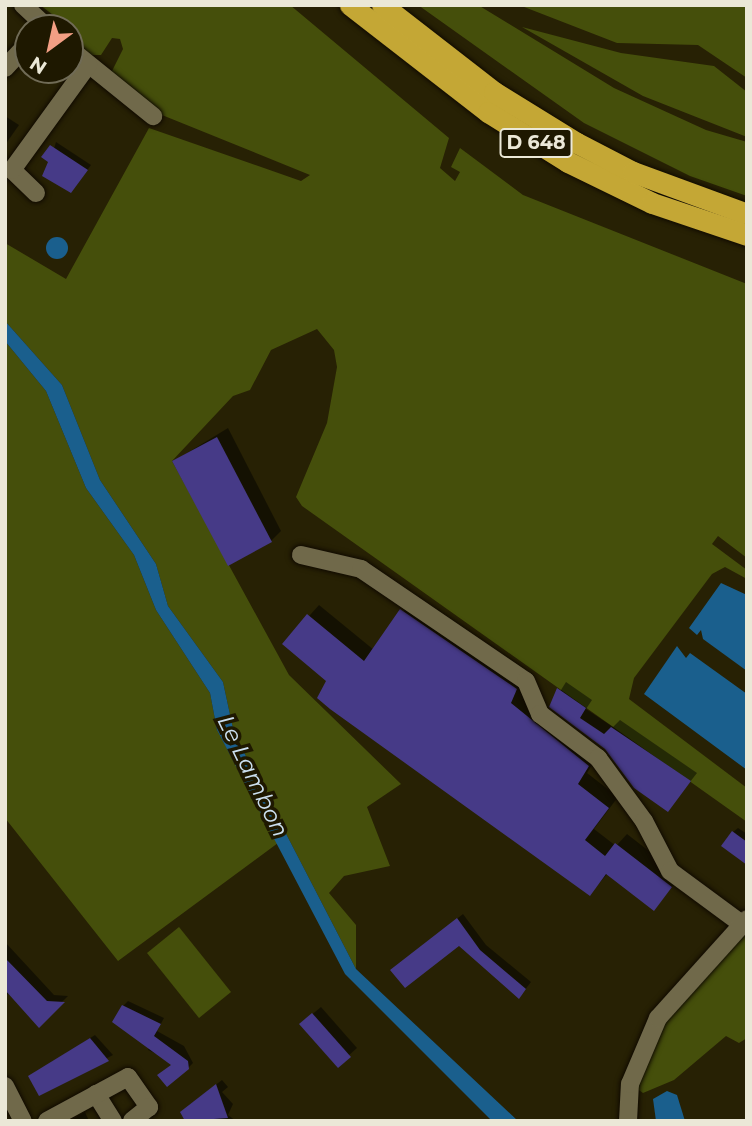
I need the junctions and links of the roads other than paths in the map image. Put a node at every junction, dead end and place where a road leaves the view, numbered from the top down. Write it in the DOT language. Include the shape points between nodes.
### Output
graph roads {
  1 [pos="350,5"];
  2 [pos="382,5"];
  3 [pos="84,61"];
  4 [pos="88,65"];
  5 [pos="153,116"];
  6 [pos="36,193"];
  7 [pos="747,214"];
  8 [pos="747,235"];
  9 [pos="300,555"];
  10 [pos="744,921"];
  11 [pos="5,1086"];
  12 [pos="96,1094"];
  13 [pos="23,1121"];
  14 [pos="47,1121"];
  15 [pos="113,1121"];
  16 [pos="132,1121"];
  17 [pos="628,1121"];
  1 -- 8 [label="highway, D 648" via="446,81 550,152 652,203"];
  2 -- 7 [label="highway, D 648" via="486,86 567,138 633,172"];
  3 -- 4 [label="street"];
  4 -- 5 [label="street"];
  4 -- 6 [label="street" via="12,170"];
  9 -- 10 [label="street" via="361,569 526,681 540,714 598,758 653,834 670,871"];
  10 -- 17 [label="street" via="657,1018 630,1084"];
  11 -- 13 [label="street"];
  12 -- 14 [label="street"];
  12 -- 15 [label="street"];
  12 -- 16 [label="street" via="128,1077 149,1107"];
}
